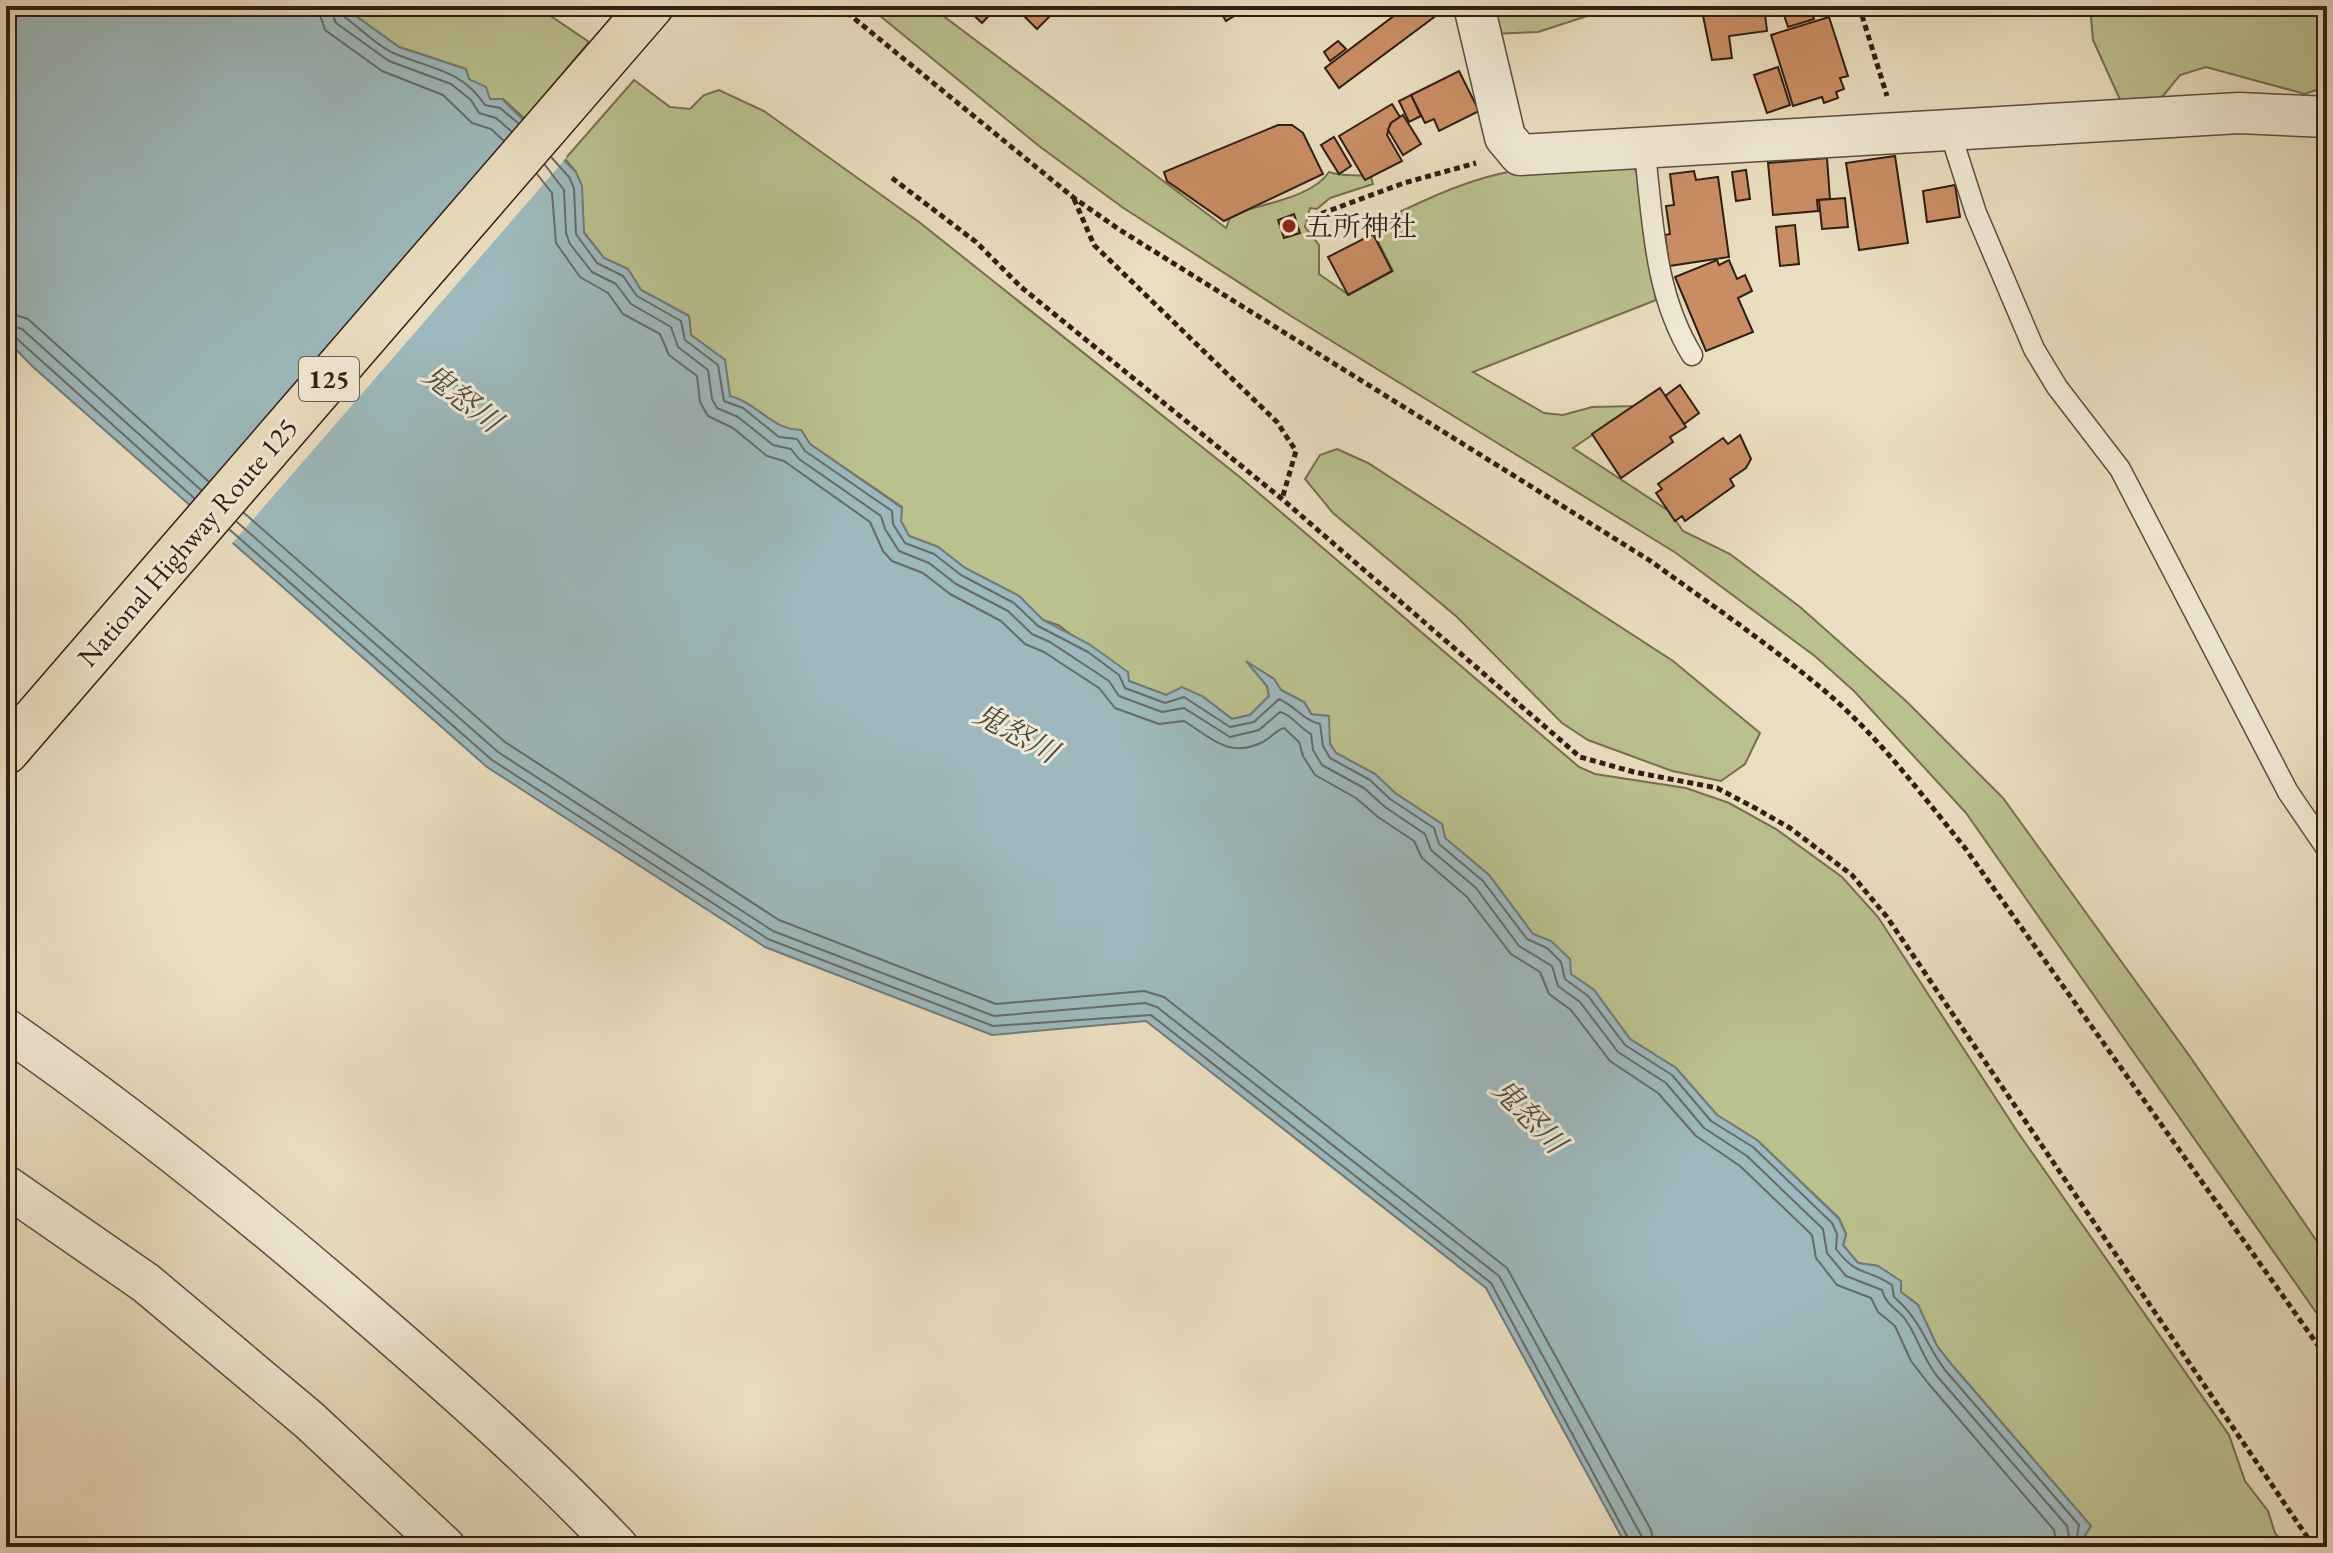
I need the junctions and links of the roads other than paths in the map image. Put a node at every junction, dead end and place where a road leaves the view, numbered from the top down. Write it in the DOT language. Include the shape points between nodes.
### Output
graph roads {
  1 [pos="651,6"];
  2 [pos="1474,6"];
  3 [pos="2327,117"];
  4 [pos="1949,129"];
  5 [pos="1644,145"];
  6 [pos="1692,355"];
  7 [pos="6,752"];
  8 [pos="2327,849"];
  9 [pos="6,1029"];
  10 [pos="6,1186"];
  11 [pos="445,1547"];
  12 [pos="618,1547"];
  1 -- 7 [label="highway, National Highway Route 125 / 125"];
  2 -- 5 [label="street" via="1505,137 1520,155"];
  3 -- 4 [label="street" via="2239,113"];
  4 -- 5 [label="street"];
  4 -- 8 [label="lane" via="1976,213 2034,349 2120,469 2288,792"];
  5 -- 6 [label="lane" via="1658,271 1678,332"];
  9 -- 12 [label="street" via="268,1228 459,1393"];
  10 -- 11 [label="street" via="146,1283 309,1420"];
}
